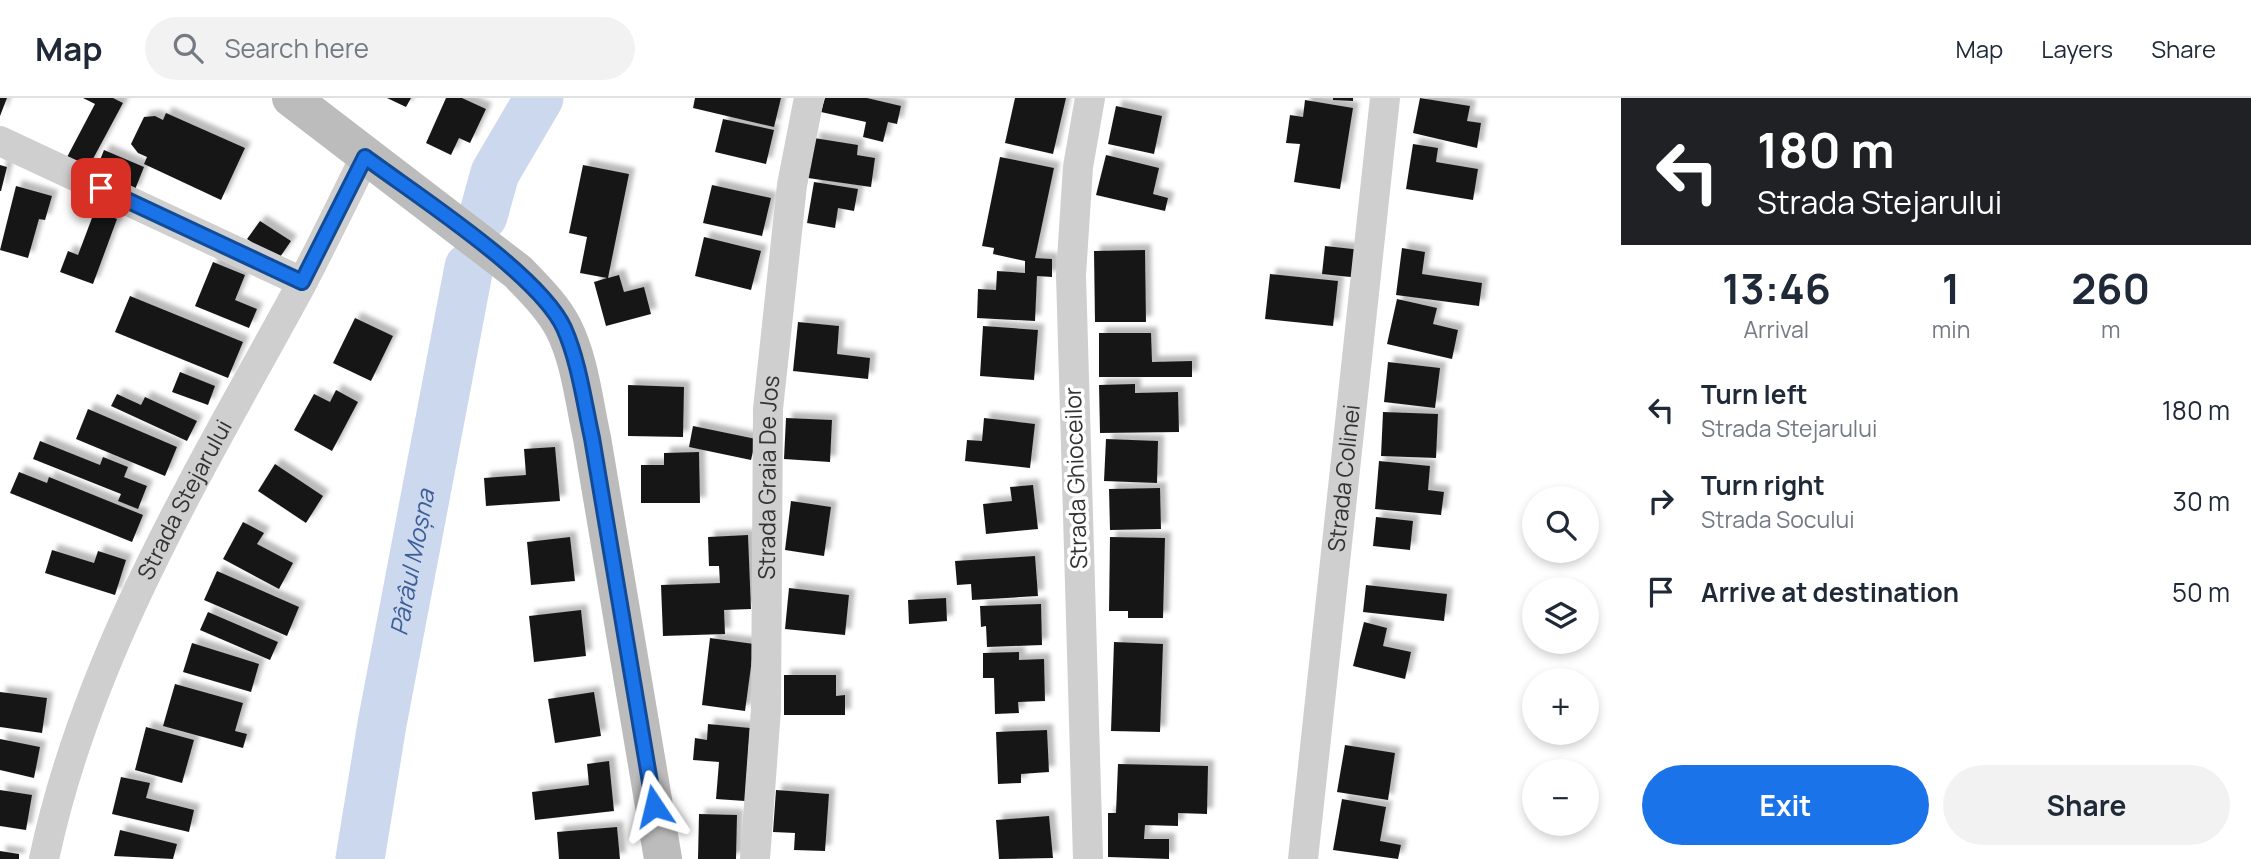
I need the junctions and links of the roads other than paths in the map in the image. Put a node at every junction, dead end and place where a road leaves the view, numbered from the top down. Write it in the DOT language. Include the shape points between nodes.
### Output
graph roads {
  1 [pos="291,98"];
  2 [pos="809,98"];
  3 [pos="1090,98"];
  4 [pos="1385,98"];
  5 [pos="0,141"];
  6 [pos="365,157"];
  7 [pos="302,282"];
  8 [pos="44,859"];
  9 [pos="663,859"];
  10 [pos="755,859"];
  11 [pos="1088,859"];
  12 [pos="1303,859"];
  1 -- 6 [label="main road"];
  2 -- 10 [label="street, Strada Graia De Jos" via="792,185 768,409 766,709"];
  3 -- 11 [label="street, Strada Ghioceilor" via="1078,167 1071,275"];
  4 -- 12 [label="street, Strada Colinei"];
  5 -- 7 [label="street"];
  6 -- 7 [label="street, Strada Stejarului"];
  6 -- 9 [label="main road" via="518,272 563,327 592,438"];
  7 -- 8 [label="street, Strada Stejarului" via="174,515 118,632 71,756"];
}
